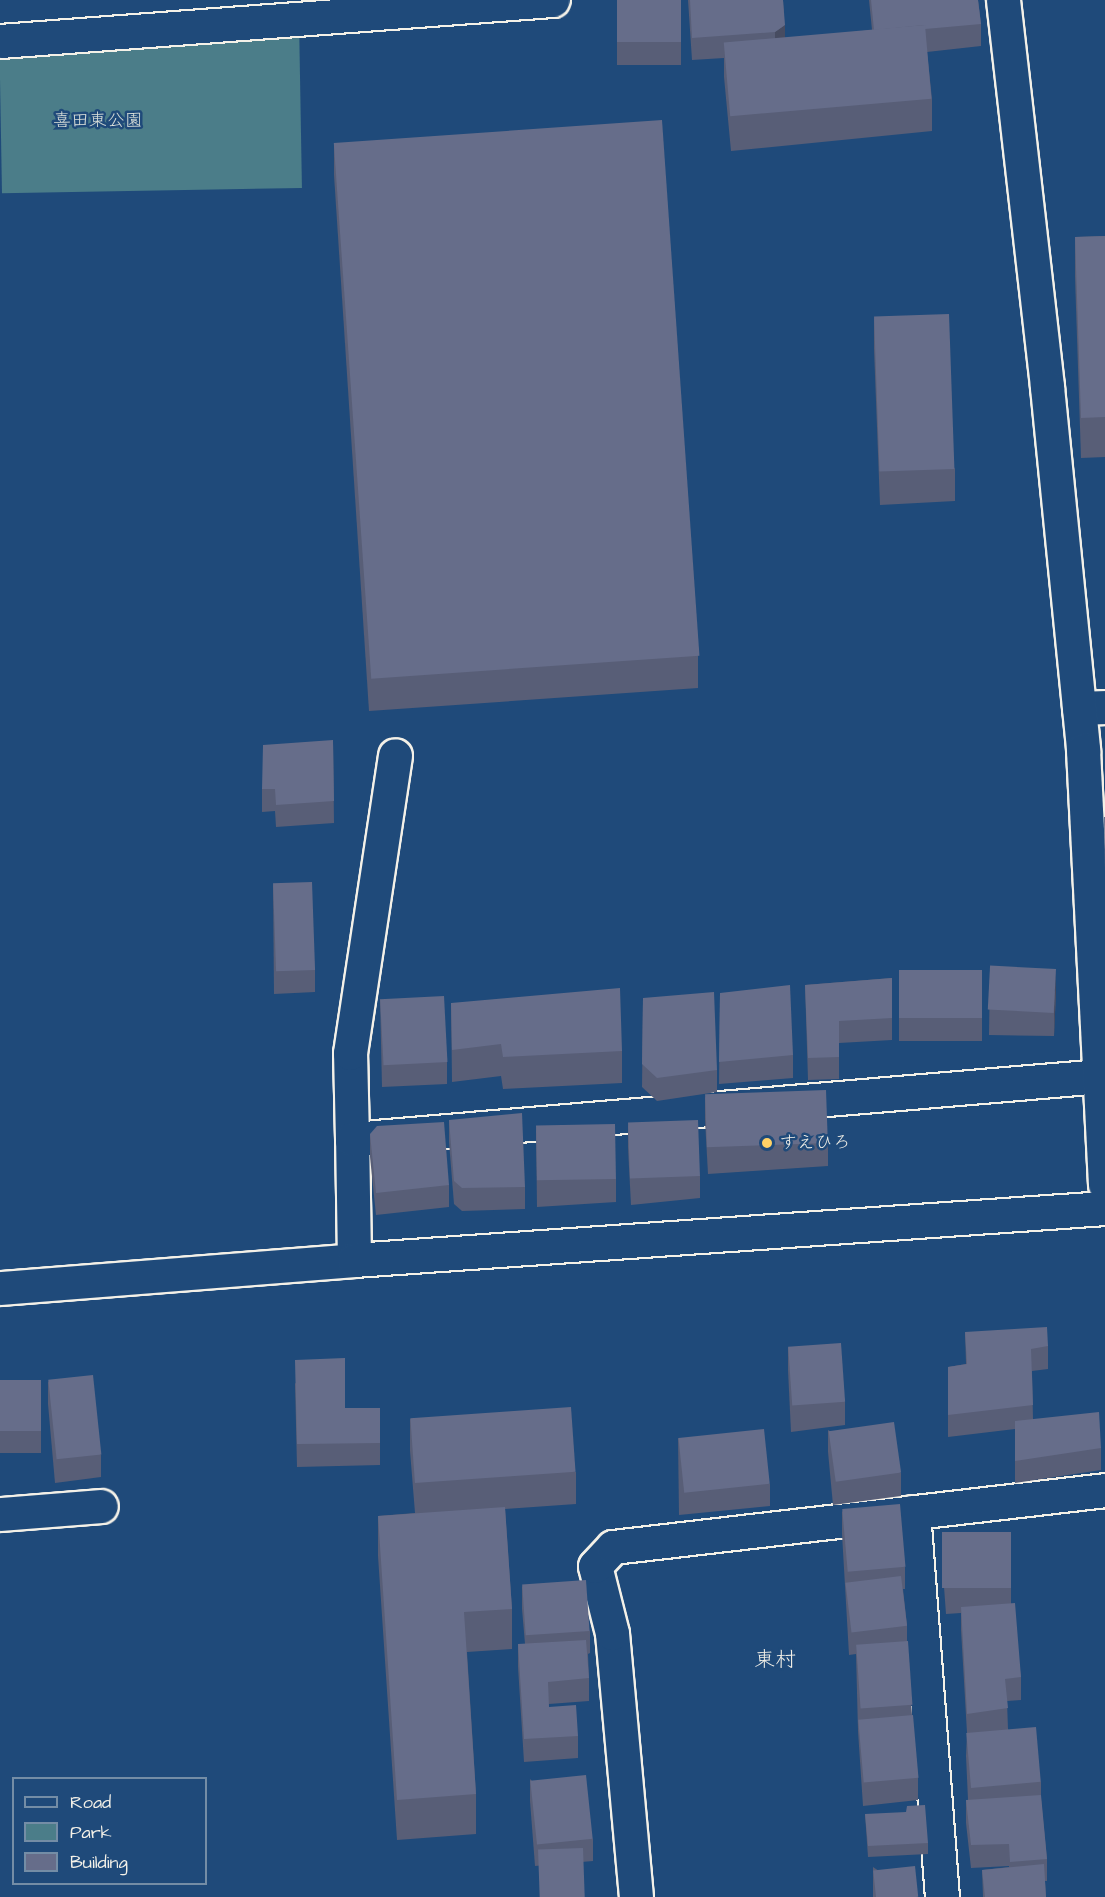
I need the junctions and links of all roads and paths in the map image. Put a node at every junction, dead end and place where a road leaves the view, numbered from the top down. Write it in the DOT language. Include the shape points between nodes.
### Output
graph roads {
  1 [pos="552,0"];
  2 [pos="1003,0"];
  3 [pos="0,42"];
  4 [pos="1092,707"];
  5 [pos="395,754"];
  6 [pos="1100,1076"];
  7 [pos="352,1139"];
  8 [pos="1105,1184"];
  9 [pos="1105,1208"];
  10 [pos="354,1260"];
  11 [pos="0,1288"];
  12 [pos="1105,1490"];
  13 [pos="101,1506"];
  14 [pos="913,1512"];
  15 [pos="0,1514"];
  16 [pos="636,1897"];
  17 [pos="942,1897"];
  1 -- 3 [label="street"];
  2 -- 4 [label="street" via="1047,387"];
  4 -- 6 [label="street"];
  5 -- 7 [label="street" via="350,1053"];
  6 -- 7 [label="street"];
  6 -- 8 [label="street"];
  7 -- 10 [label="street"];
  9 -- 10 [label="street"];
  10 -- 11 [label="street"];
  12 -- 14 [label="street"];
  13 -- 15 [label="street"];
  14 -- 16 [label="street" via="613,1547 595,1566 612,1633"];
  14 -- 17 [label="street"];
}
